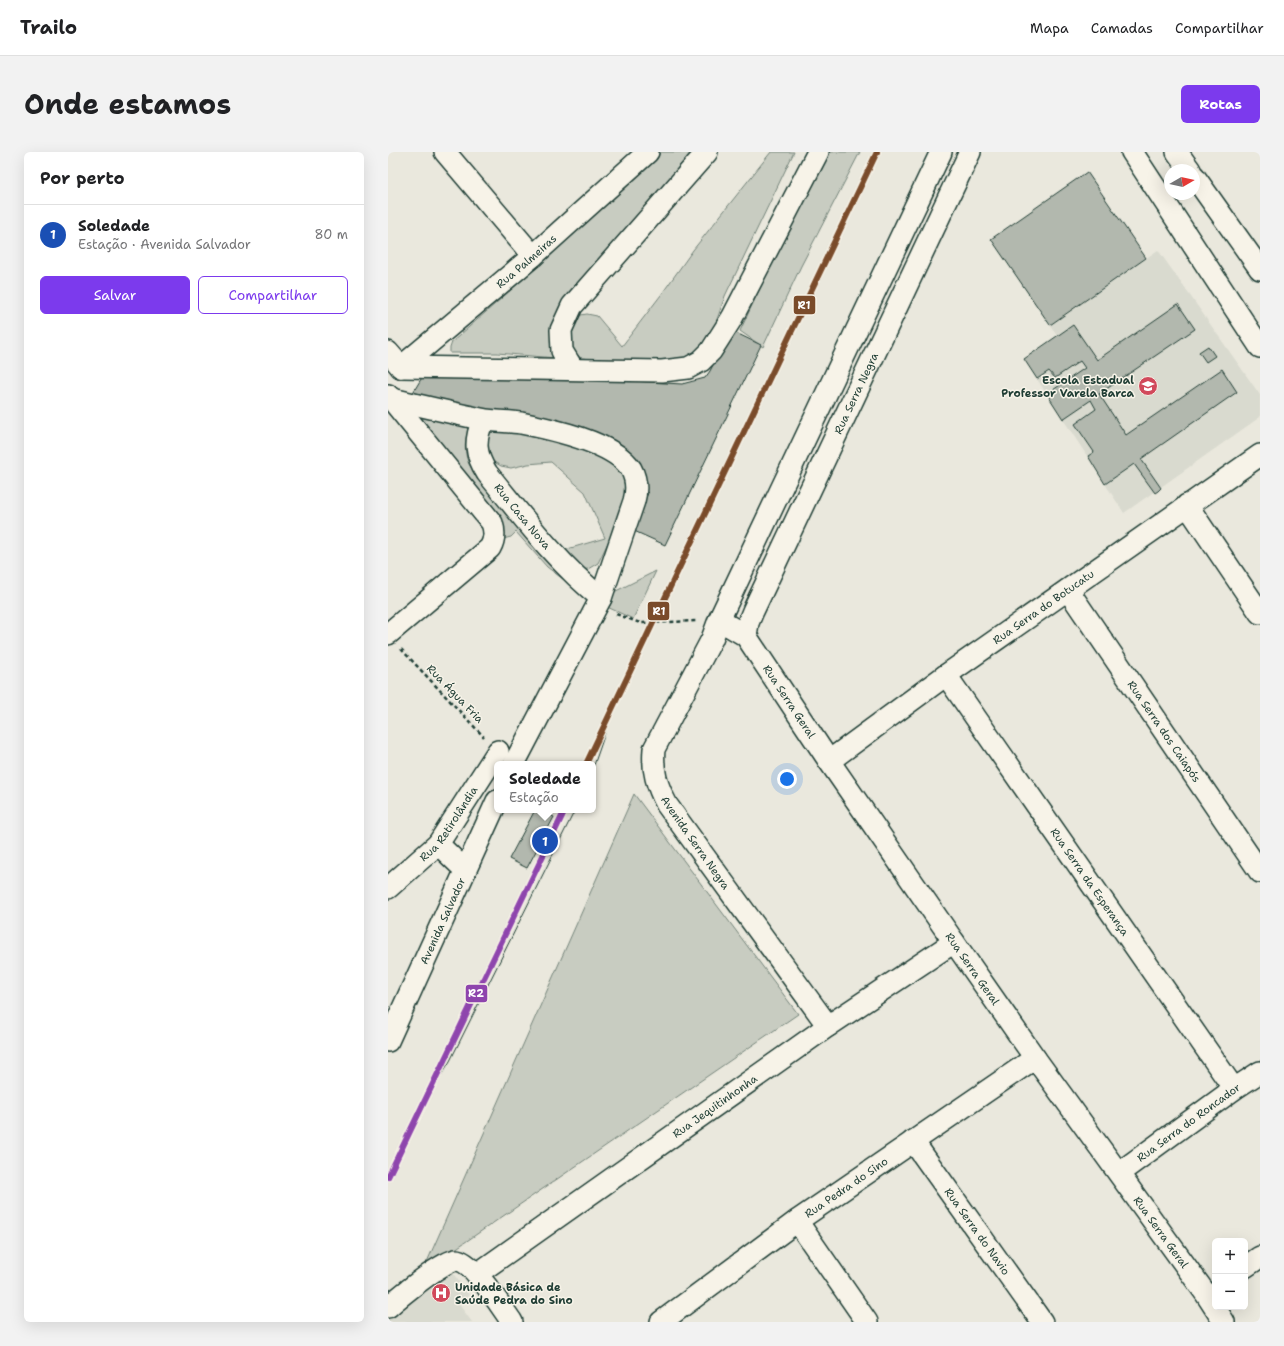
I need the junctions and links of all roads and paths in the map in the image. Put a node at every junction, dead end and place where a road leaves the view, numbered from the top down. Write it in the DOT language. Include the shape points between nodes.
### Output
graph roads {
  1 [pos="445,152"];
  2 [pos="648,152"];
  3 [pos="707,152"];
  4 [pos="818,152"];
  5 [pos="941,152"];
  6 [pos="970,152"];
  7 [pos="1132,152"];
  8 [pos="1177,152"];
  9 [pos="1186,164"];
  10 [pos="1200,184"];
  11 [pos="533,256"];
  12 [pos="1259,264"];
  13 [pos="1260,347"];
  14 [pos="395,359"];
  15 [pos="573,369"];
  16 [pos="390,397"];
  17 [pos="483,420"];
  18 [pos="1260,455"];
  19 [pos="1187,505"];
  20 [pos="1068,590"];
  21 [pos="599,602"];
  22 [pos="1260,613"];
  23 [pos="719,620"];
  24 [pos="746,636"];
  25 [pos="394,641"];
  26 [pos="946,676"];
  27 [pos="498,751"];
  28 [pos="516,761"];
  29 [pos="829,761"];
  30 [pos="494,808"];
  31 [pos="438,844"];
  32 [pos="466,870"];
  33 [pos="1260,872"];
  34 [pos="388,888"];
  35 [pos="954,942"];
  36 [pos="828,1026"];
  37 [pos="388,1041"];
  38 [pos="1035,1058"];
  39 [pos="1260,1072"];
  40 [pos="1234,1089"];
  41 [pos="913,1141"];
  42 [pos="1119,1173"];
  43 [pos="797,1221"];
  44 [pos="1260,1257"];
  45 [pos="1248,1265"];
  46 [pos="477,1274"];
  47 [pos="1210,1291"];
  48 [pos="388,1307"];
  49 [pos="687,1315"];
  50 [pos="512,1322"];
  51 [pos="661,1322"];
  52 [pos="867,1322"];
  53 [pos="1042,1322"];
  54 [pos="1224,1322"];
  1 -- 11 [label="street"];
  2 -- 11 [label="street, Rua Palmeiras"];
  3 -- 15 [label="street" via="572,306 561,330 562,351"];
  4 -- 15 [label="street" via="732,318 711,351 701,361 688,368 662,370"];
  5 -- 23 [label="street, Avenida Serra Negra"];
  6 -- 24 [label="street, Rua Serra Negra" via="753,611"];
  7 -- 13 [label="street"];
  8 -- 9 [label="street"];
  10 -- 12 [label="street"];
  11 -- 14 [label="street, Rua Palmeiras"];
  14 -- 15 [label="street"];
  16 -- 17 [label="street"];
  16 -- 25 [label="street" via="492,522 494,536 490,548"];
  17 -- 21 [label="street, Rua Casa Nova" via="476,440 480,462 487,473 549,549"];
  17 -- 21 [label="street" via="520,423 584,439 615,454 631,470 637,490"];
  18 -- 19 [label="street, Rua Serra do Botucatu"];
  19 -- 20 [label="street, Rua Serra do Botucatu"];
  19 -- 22 [label="street"];
  20 -- 26 [label="street, Rua Serra do Botucatu"];
  20 -- 33 [label="street, Rua Serra dos Caiapós"];
  21 -- 23 [label="path" via="640,623"];
  21 -- 28 [label="street"];
  23 -- 24 [label="street, Rua Serra Geral"];
  23 -- 36 [label="street, Avenida Serra Negra" via="712,639 654,749 653,760 658,788 667,805"];
  24 -- 29 [label="street, Rua Serra Geral"];
  25 -- 27 [label="path, Rua Água Fria"];
  26 -- 29 [label="street, Rua Serra do Botucatu"];
  26 -- 40 [label="street, Rua Serra da Esperança"];
  27 -- 31 [label="street, Rua Retirolândia"];
  29 -- 35 [label="street, Rua Serra Geral"];
  30 -- 32 [label="street, Avenida Salvador"];
  31 -- 32 [label="street"];
  31 -- 34 [label="street, Rua Retirolândia"];
  32 -- 37 [label="street, Avenida Salvador"];
  35 -- 36 [label="street, Rua Jequitinhonha"];
  35 -- 38 [label="street, Rua Serra Geral"];
  36 -- 46 [label="street, Rua Jequitinhonha"];
  38 -- 41 [label="street, Rua Pedra do Sino"];
  38 -- 42 [label="street, Rua Serra Geral"];
  39 -- 40 [label="street, Rua Serra do Roncador"];
  40 -- 42 [label="street, Rua Serra do Roncador"];
  41 -- 43 [label="street, Rua Pedra do Sino"];
  41 -- 53 [label="street, Rua Serra do Navio"];
  42 -- 47 [label="street, Rua Serra Geral"];
  43 -- 49 [label="street, Rua Pedra do Sino"];
  43 -- 52 [label="street"];
  44 -- 45 [label="street"];
  46 -- 48 [label="street" via="462,1261 449,1262"];
  46 -- 50 [label="street"];
  47 -- 54 [label="street, Rua Serra Geral"];
  49 -- 51 [label="street, Rua Pedra do Sino"];
}
